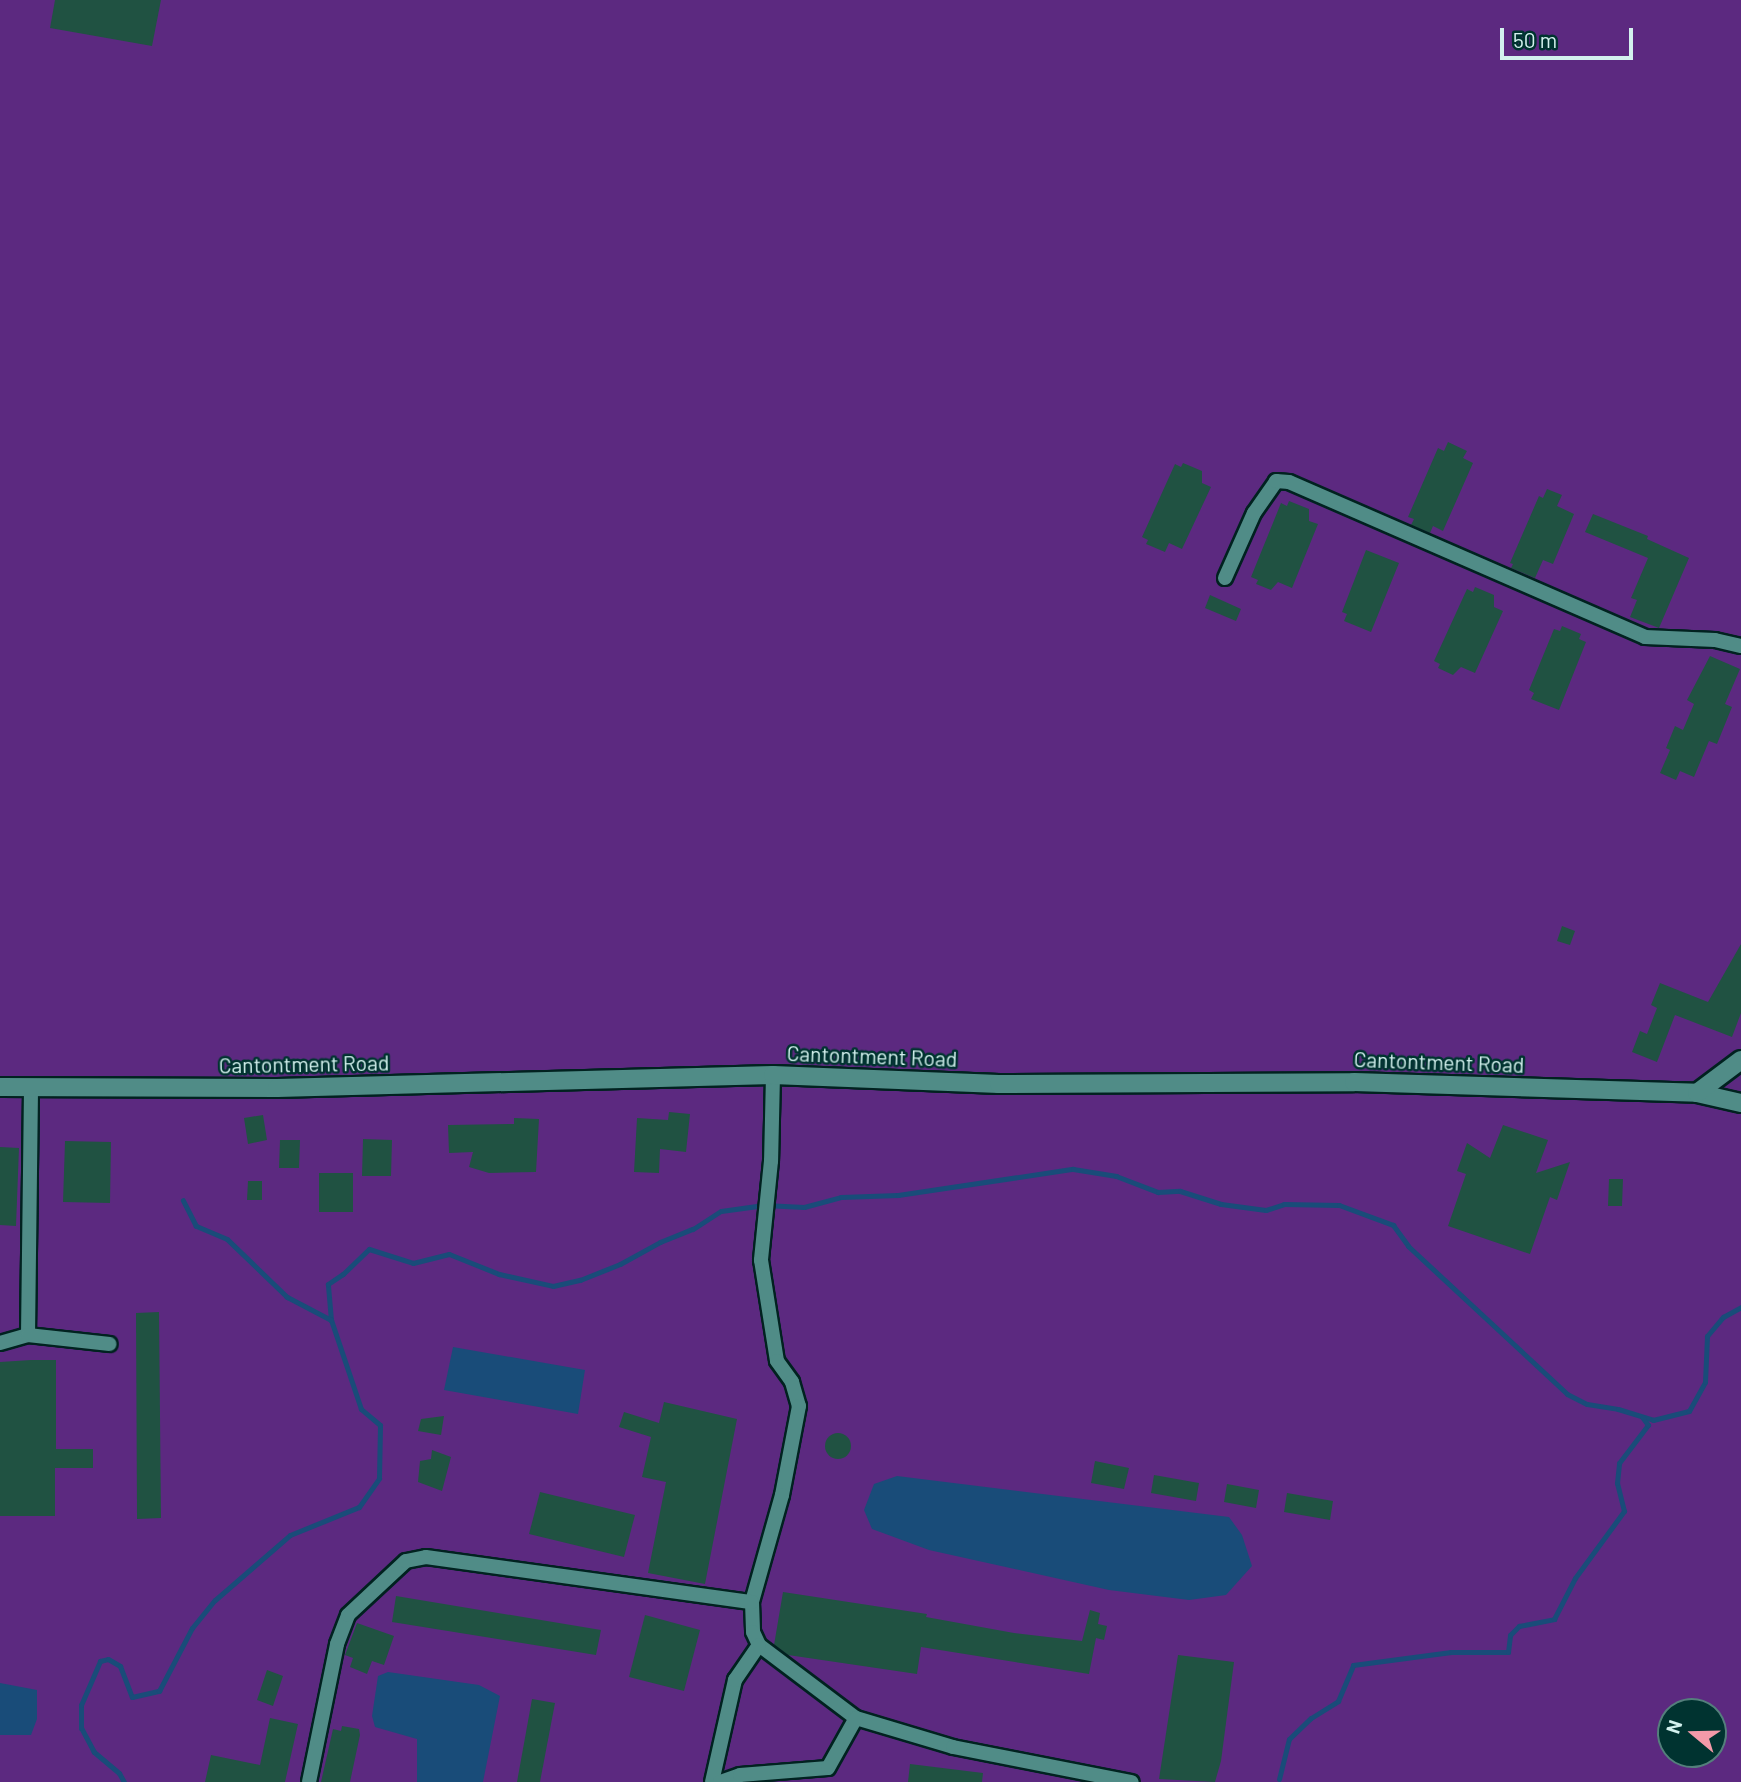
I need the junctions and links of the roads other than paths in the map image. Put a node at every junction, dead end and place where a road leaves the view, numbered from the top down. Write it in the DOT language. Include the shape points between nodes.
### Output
graph roads {
  1 [pos="1225,578"];
  2 [pos="1741,646"];
  3 [pos="1741,1060"];
  4 [pos="773,1075"];
  5 [pos="0,1087"];
  6 [pos="31,1087"];
  7 [pos="1697,1093"];
  8 [pos="1741,1103"];
  9 [pos="28,1335"];
  10 [pos="0,1343"];
  11 [pos="110,1344"];
  12 [pos="752,1602"];
  13 [pos="759,1645"];
  14 [pos="856,1718"];
  15 [pos="309,1782"];
  16 [pos="712,1782"];
  17 [pos="720,1782"];
  18 [pos="1132,1782"];
  1 -- 2 [label="street" via="1254,513 1276,481 1289,482 1645,637 1715,640"];
  3 -- 7 [label="street"];
  4 -- 6 [label="street, Cantontment Road" via="277,1088"];
  4 -- 7 [label="street, Cantontment Road" via="999,1083 1354,1082"];
  4 -- 12 [label="street" via="771,1161 761,1260 777,1361 792,1382 799,1406 782,1495"];
  5 -- 6 [label="street, Cantontment Road"];
  6 -- 9 [label="street"];
  7 -- 8 [label="street, Cantontment Road"];
  9 -- 10 [label="street"];
  9 -- 11 [label="street"];
  12 -- 13 [label="street" via="753,1632"];
  12 -- 15 [label="street" via="426,1557 406,1561 348,1615 337,1644"];
  13 -- 14 [label="street"];
  13 -- 16 [label="street" via="735,1680"];
  14 -- 17 [label="street" via="828,1768 740,1775"];
  14 -- 18 [label="street" via="953,1747"];
}
